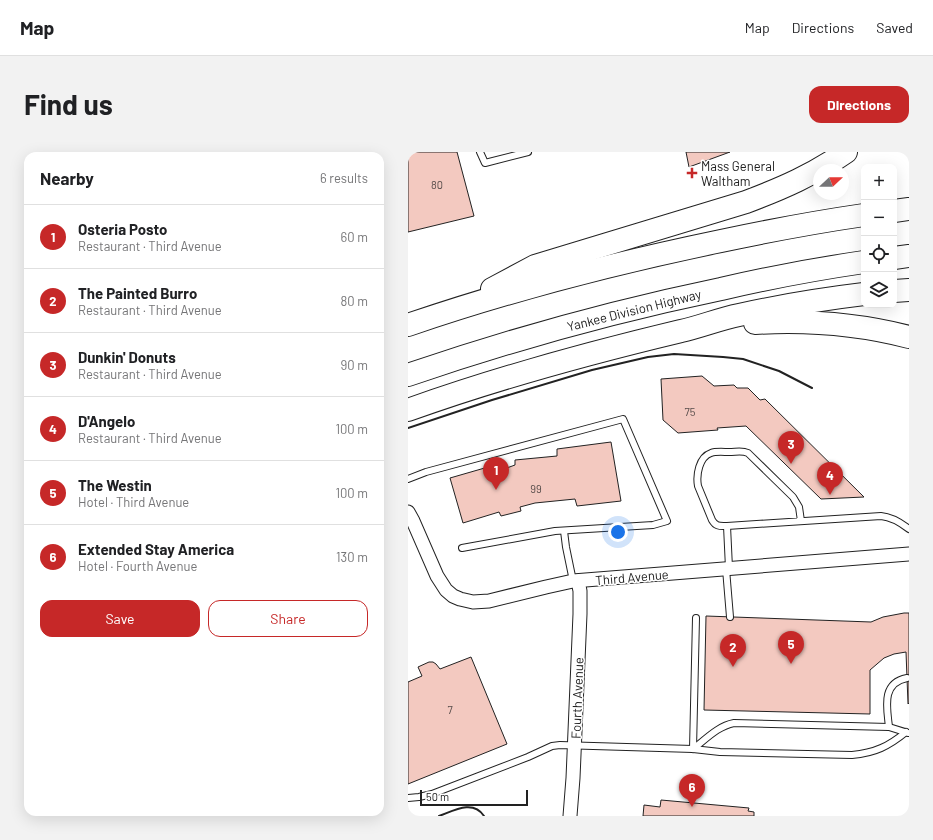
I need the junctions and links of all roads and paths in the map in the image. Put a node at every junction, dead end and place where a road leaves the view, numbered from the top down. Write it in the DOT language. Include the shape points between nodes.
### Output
graph roads {
  1 [pos="480,152"];
  2 [pos="528,152"];
  3 [pos="846,152"];
  4 [pos="909,209"];
  5 [pos="897,211"];
  6 [pos="861,216"];
  7 [pos="909,256"];
  8 [pos="897,258"];
  9 [pos="861,262"];
  10 [pos="909,290"];
  11 [pos="897,291"];
  12 [pos="861,294"];
  13 [pos="450,312"];
  14 [pos="408,325"];
  15 [pos="690,329"];
  16 [pos="909,337"];
  17 [pos="408,375"];
  18 [pos="408,410"];
  19 [pos="408,479"];
  20 [pos="408,512"];
  21 [pos="801,522"];
  22 [pos="727,526"];
  23 [pos="909,529"];
  24 [pos="564,531"];
  25 [pos="462,548"];
  26 [pos="909,554"];
  27 [pos="728,569"];
  28 [pos="576,581"];
  29 [pos="730,617"];
  30 [pos="696,618"];
  31 [pos="907,678"];
  32 [pos="889,727"];
  33 [pos="907,732"];
  34 [pos="574,746"];
  35 [pos="693,749"];
  36 [pos="408,798"];
  37 [pos="570,816"];
  1 -- 2 [label="lane" via="485,163"];
  3 -- 13 [label="highway" via="800,180 746,202 534,266"];
  4 -- 5 [label="highway"];
  6 -- 13 [label="highway" via="754,234 640,258"];
  7 -- 8 [label="highway"];
  9 -- 17 [label="highway, Yankee Division Highway" via="801,272 644,306 512,342"];
  10 -- 11 [label="highway"];
  12 -- 15 [label="highway" via="737,315"];
  13 -- 14 [label="highway"];
  15 -- 16 [label="highway" via="797,322 857,327"];
  15 -- 18 [label="highway" via="511,376"];
  19 -- 24 [label="lane" via="623,419 667,521 653,526"];
  20 -- 28 [label="street, Third Avenue" via="440,582 453,596 460,599 473,602 489,601"];
  21 -- 22 [label="lane"];
  21 -- 22 [label="lane" via="799,507 793,497 748,453 713,453 706,455 701,463 697,481 716,526"];
  21 -- 23 [label="lane" via="881,516 895,519"];
  22 -- 27 [label="lane"];
  24 -- 25 [label="lane"];
  24 -- 28 [label="lane"];
  26 -- 27 [label="street, Third Avenue"];
  27 -- 28 [label="street, Third Avenue"];
  27 -- 29 [label="lane"];
  28 -- 34 [label="street, Fourth Avenue" via="580,591 580,614"];
  30 -- 35 [label="lane"];
  31 -- 32 [label="lane" via="893,685 888,692 886,702"];
  32 -- 33 [label="lane"];
  32 -- 35 [label="lane" via="734,722 719,729"];
  33 -- 35 [label="lane" via="874,751 852,755"];
  34 -- 35 [label="lane"];
  34 -- 36 [label="lane" via="552,746 432,794"];
  34 -- 37 [label="street, Fourth Avenue"];
}
